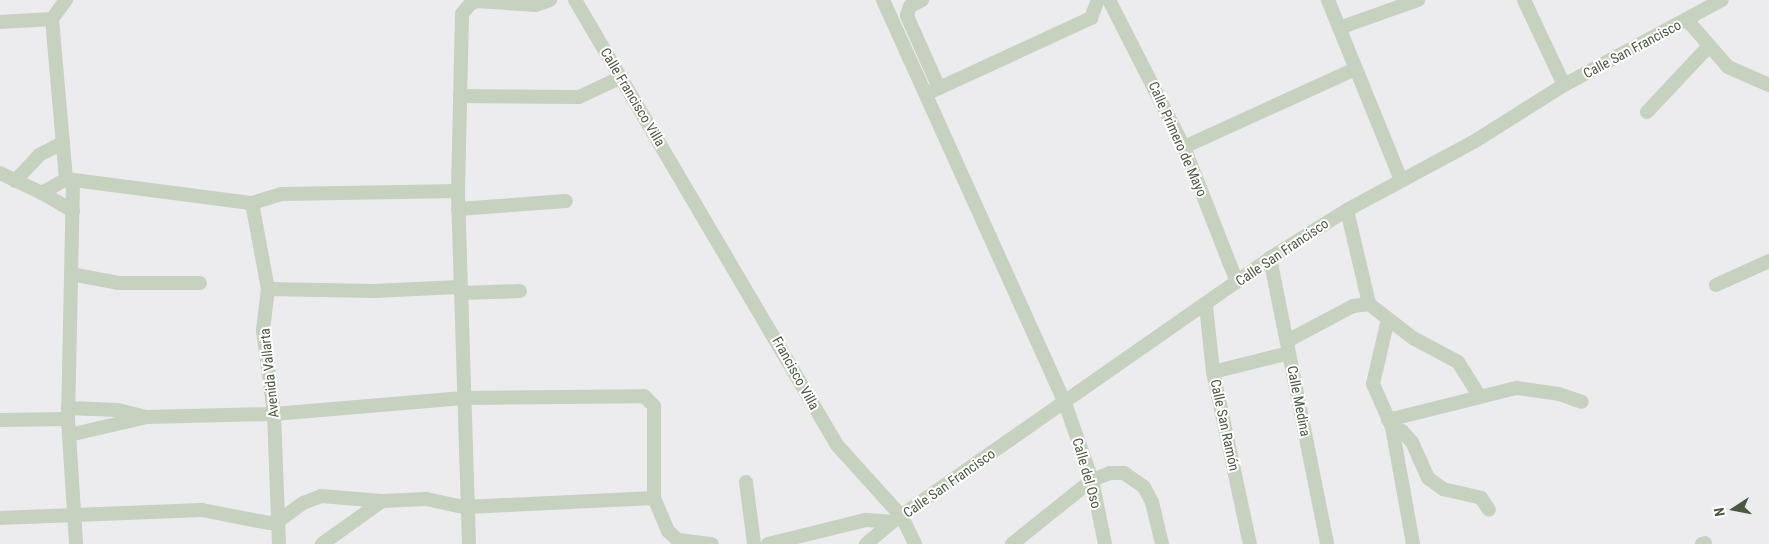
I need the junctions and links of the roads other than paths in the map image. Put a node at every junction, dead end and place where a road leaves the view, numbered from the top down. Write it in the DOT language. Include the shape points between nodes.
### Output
graph roads {
  1 [pos="66,0"];
  2 [pos="550,0"];
  3 [pos="575,0"];
  4 [pos="883,0"];
  5 [pos="922,0"];
  6 [pos="1098,0"];
  7 [pos="1109,0"];
  8 [pos="1328,0"];
  9 [pos="1418,0"];
  10 [pos="1524,0"];
  11 [pos="1722,0"];
  12 [pos="52,19"];
  13 [pos="1687,20"];
  14 [pos="0,22"];
  15 [pos="1339,28"];
  16 [pos="1708,47"];
  17 [pos="1354,69"];
  18 [pos="622,77"];
  19 [pos="1564,85"];
  20 [pos="1769,85"];
  21 [pos="932,91"];
  22 [pos="460,96"];
  23 [pos="1647,112"];
  24 [pos="63,143"];
  25 [pos="1184,148"];
  26 [pos="0,173"];
  27 [pos="69,180"];
  28 [pos="1401,180"];
  29 [pos="14,181"];
  30 [pos="458,191"];
  31 [pos="42,193"];
  32 [pos="690,194"];
  33 [pos="566,201"];
  34 [pos="252,203"];
  35 [pos="458,209"];
  36 [pos="1347,210"];
  37 [pos="72,211"];
  38 [pos="1270,258"];
  39 [pos="1769,261"];
  40 [pos="71,274"];
  41 [pos="1237,282"];
  42 [pos="200,283"];
  43 [pos="1716,285"];
  44 [pos="268,289"];
  45 [pos="460,290"];
  46 [pos="520,291"];
  47 [pos="1369,304"];
  48 [pos="1206,306"];
  49 [pos="1388,319"];
  50 [pos="1288,347"];
  51 [pos="1213,372"];
  52 [pos="1480,397"];
  53 [pos="466,398"];
  54 [pos="1582,402"];
  55 [pos="1065,403"];
  56 [pos="68,414"];
  57 [pos="274,414"];
  58 [pos="147,417"];
  59 [pos="0,420"];
  60 [pos="1390,423"];
  61 [pos="69,435"];
  62 [pos="1092,480"];
  63 [pos="746,482"];
  64 [pos="654,498"];
  65 [pos="382,501"];
  66 [pos="465,507"];
  67 [pos="1489,510"];
  68 [pos="0,518"];
  69 [pos="74,518"];
  70 [pos="897,520"];
  71 [pos="277,522"];
  72 [pos="343,530"];
  73 [pos="76,544"];
  74 [pos="279,544"];
  75 [pos="322,544"];
  76 [pos="348,544"];
  77 [pos="469,544"];
  78 [pos="692,544"];
  79 [pos="712,544"];
  80 [pos="754,544"];
  81 [pos="768,544"];
  82 [pos="866,544"];
  83 [pos="915,544"];
  84 [pos="1012,544"];
  85 [pos="1105,544"];
  86 [pos="1162,544"];
  87 [pos="1250,544"];
  88 [pos="1327,544"];
  89 [pos="1413,544"];
  1 -- 12 [label="street"];
  2 -- 22 [label="street" via="536,5 477,1 465,8 461,21"];
  3 -- 18 [label="street, Calle Francisco Villa"];
  4 -- 21 [label="street"];
  5 -- 21 [label="street" via="910,6 907,16"];
  6 -- 21 [label="street" via="1091,18"];
  7 -- 25 [label="street, Calle Primero de Mayo"];
  8 -- 15 [label="street"];
  9 -- 15 [label="street"];
  10 -- 19 [label="street"];
  11 -- 13 [label="street, Calle San Francisco"];
  12 -- 14 [label="street"];
  12 -- 24 [label="street"];
  13 -- 16 [label="street"];
  13 -- 19 [label="street, Calle San Francisco"];
  15 -- 17 [label="street"];
  16 -- 20 [label="street" via="1728,67"];
  16 -- 23 [label="street"];
  17 -- 25 [label="street"];
  17 -- 28 [label="street"];
  18 -- 22 [label="street" via="579,97"];
  18 -- 32 [label="street, Calle Francisco Villa"];
  19 -- 28 [label="street, Calle San Francisco" via="1475,141"];
  21 -- 55 [label="street, Calle del Oso"];
  22 -- 30 [label="street"];
  24 -- 27 [label="street"];
  24 -- 29 [label="street" via="39,155"];
  25 -- 41 [label="street, Calle Primero de Mayo"];
  26 -- 29 [label="street"];
  27 -- 31 [label="street"];
  27 -- 34 [label="street" via="149,187"];
  27 -- 37 [label="street"];
  28 -- 36 [label="street, Calle San Francisco"];
  29 -- 31 [label="street"];
  30 -- 34 [label="street" via="282,194"];
  30 -- 35 [label="street"];
  31 -- 37 [label="street"];
  32 -- 70 [label="street, Francisco Villa" via="838,444"];
  33 -- 35 [label="street"];
  34 -- 44 [label="street, Avenida Vallarta"];
  35 -- 45 [label="street"];
  36 -- 38 [label="street, Calle San Francisco"];
  36 -- 47 [label="street"];
  37 -- 40 [label="street"];
  38 -- 41 [label="street, Calle San Francisco"];
  38 -- 50 [label="street, Calle Medina"];
  39 -- 43 [label="street"];
  40 -- 42 [label="street" via="119,283"];
  40 -- 56 [label="street"];
  41 -- 48 [label="street, Calle San Francisco"];
  44 -- 45 [label="street"];
  44 -- 57 [label="street, Avenida Vallarta" via="263,330"];
  45 -- 46 [label="street"];
  45 -- 53 [label="street"];
  47 -- 49 [label="street"];
  47 -- 50 [label="street" via="1353,306"];
  48 -- 51 [label="street, Calle San Ramón"];
  48 -- 55 [label="street, Calle San Francisco"];
  49 -- 52 [label="street" via="1413,338 1458,362"];
  49 -- 60 [label="street" via="1373,384"];
  50 -- 51 [label="street"];
  50 -- 88 [label="street, Calle Medina"];
  51 -- 87 [label="street, Calle San Ramón"];
  52 -- 54 [label="street" via="1517,388 1559,394"];
  52 -- 60 [label="street"];
  53 -- 57 [label="street"];
  53 -- 64 [label="street" via="644,396 654,406"];
  53 -- 66 [label="street"];
  55 -- 62 [label="street, Calle del Oso"];
  55 -- 70 [label="street, Calle San Francisco"];
  56 -- 58 [label="street" via="118,410"];
  56 -- 59 [label="street"];
  56 -- 61 [label="street"];
  57 -- 58 [label="street"];
  57 -- 71 [label="street, Avenida Vallarta"];
  58 -- 61 [label="street"];
  60 -- 67 [label="street" via="1412,442 1428,478 1443,489 1481,498"];
  60 -- 89 [label="street"];
  61 -- 69 [label="street"];
  62 -- 84 [label="street"];
  62 -- 85 [label="street, Calle del Oso"];
  62 -- 86 [label="street" via="1110,473 1124,473 1135,478 1152,502"];
  63 -- 80 [label="street"];
  64 -- 66 [label="street"];
  64 -- 78 [label="street" via="668,531 678,540"];
  65 -- 66 [label="street" via="426,499"];
  65 -- 71 [label="street" via="321,496 303,502"];
  65 -- 72 [label="street"];
  66 -- 77 [label="street"];
  68 -- 69 [label="street"];
  69 -- 71 [label="street" via="202,510"];
  69 -- 73 [label="street"];
  70 -- 81 [label="street" via="866,520"];
  70 -- 82 [label="street, Calle San Francisco"];
  70 -- 83 [label="street, Francisco Villa"];
  71 -- 74 [label="street, Avenida Vallarta"];
  72 -- 75 [label="street"];
  72 -- 76 [label="street"];
  78 -- 79 [label="street"];
}
